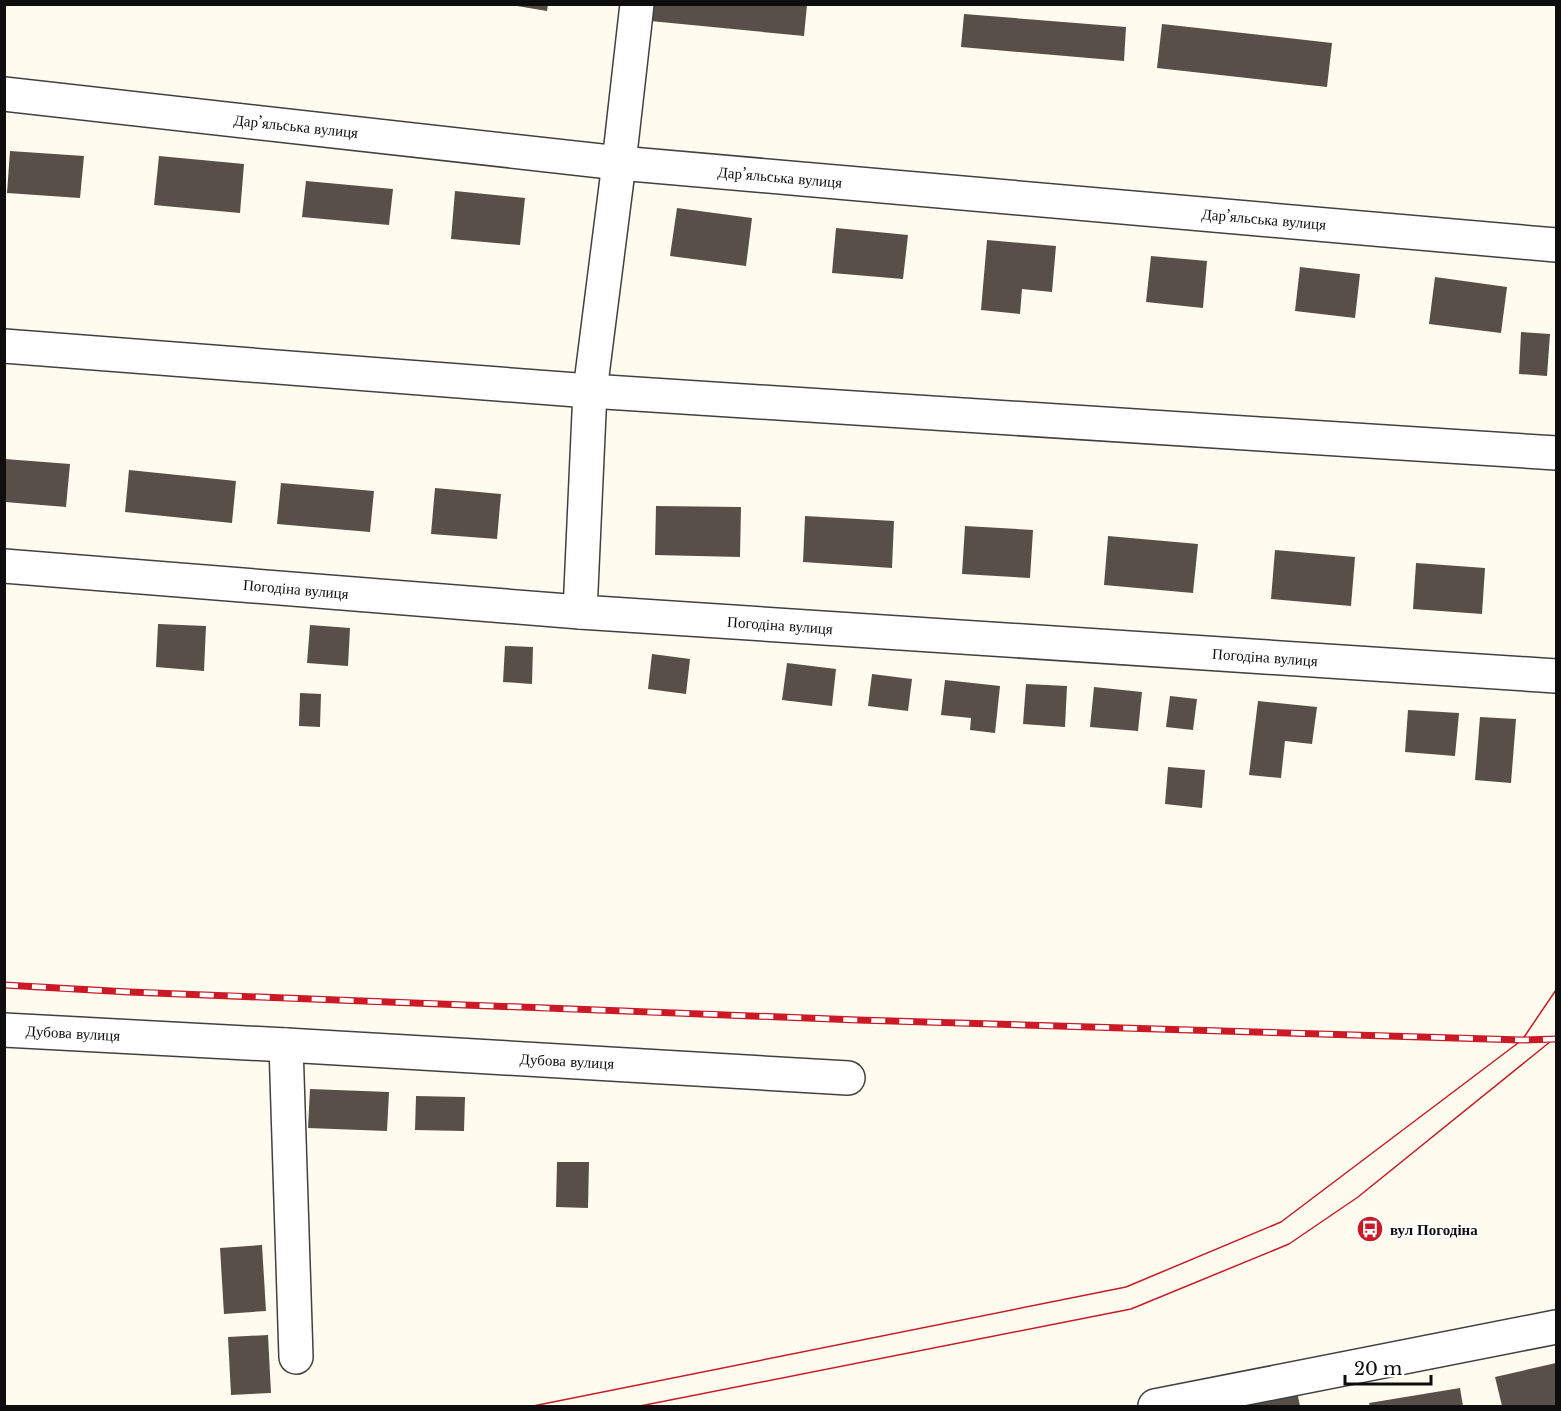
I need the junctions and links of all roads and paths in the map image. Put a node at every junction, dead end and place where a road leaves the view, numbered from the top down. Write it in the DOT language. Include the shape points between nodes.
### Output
graph roads {
  1 [pos="637,4"];
  2 [pos="4,94"];
  3 [pos="619,162"];
  4 [pos="1557,245"];
  5 [pos="4,346"];
  6 [pos="590,391"];
  7 [pos="1557,453"];
  8 [pos="4,566"];
  9 [pos="580,612"];
  10 [pos="1557,676"];
  11 [pos="4,1030"];
  12 [pos="286,1045"];
  13 [pos="848,1078"];
  14 [pos="1557,1327"];
  15 [pos="296,1357"];
  16 [pos="1155,1407"];
  1 -- 3 [label="street"];
  2 -- 3 [label="street, Дар’яльська вулиця"];
  3 -- 4 [label="street, Дар’яльська вулиця"];
  3 -- 6 [label="street"];
  5 -- 6 [label="street"];
  6 -- 7 [label="street"];
  6 -- 9 [label="street"];
  8 -- 9 [label="street, Погодіна вулиця"];
  9 -- 10 [label="street, Погодіна вулиця"];
  11 -- 12 [label="street, Дубова вулиця"];
  12 -- 13 [label="street, Дубова вулиця"];
  12 -- 15 [label="street"];
  14 -- 16 [label="street"];
}
